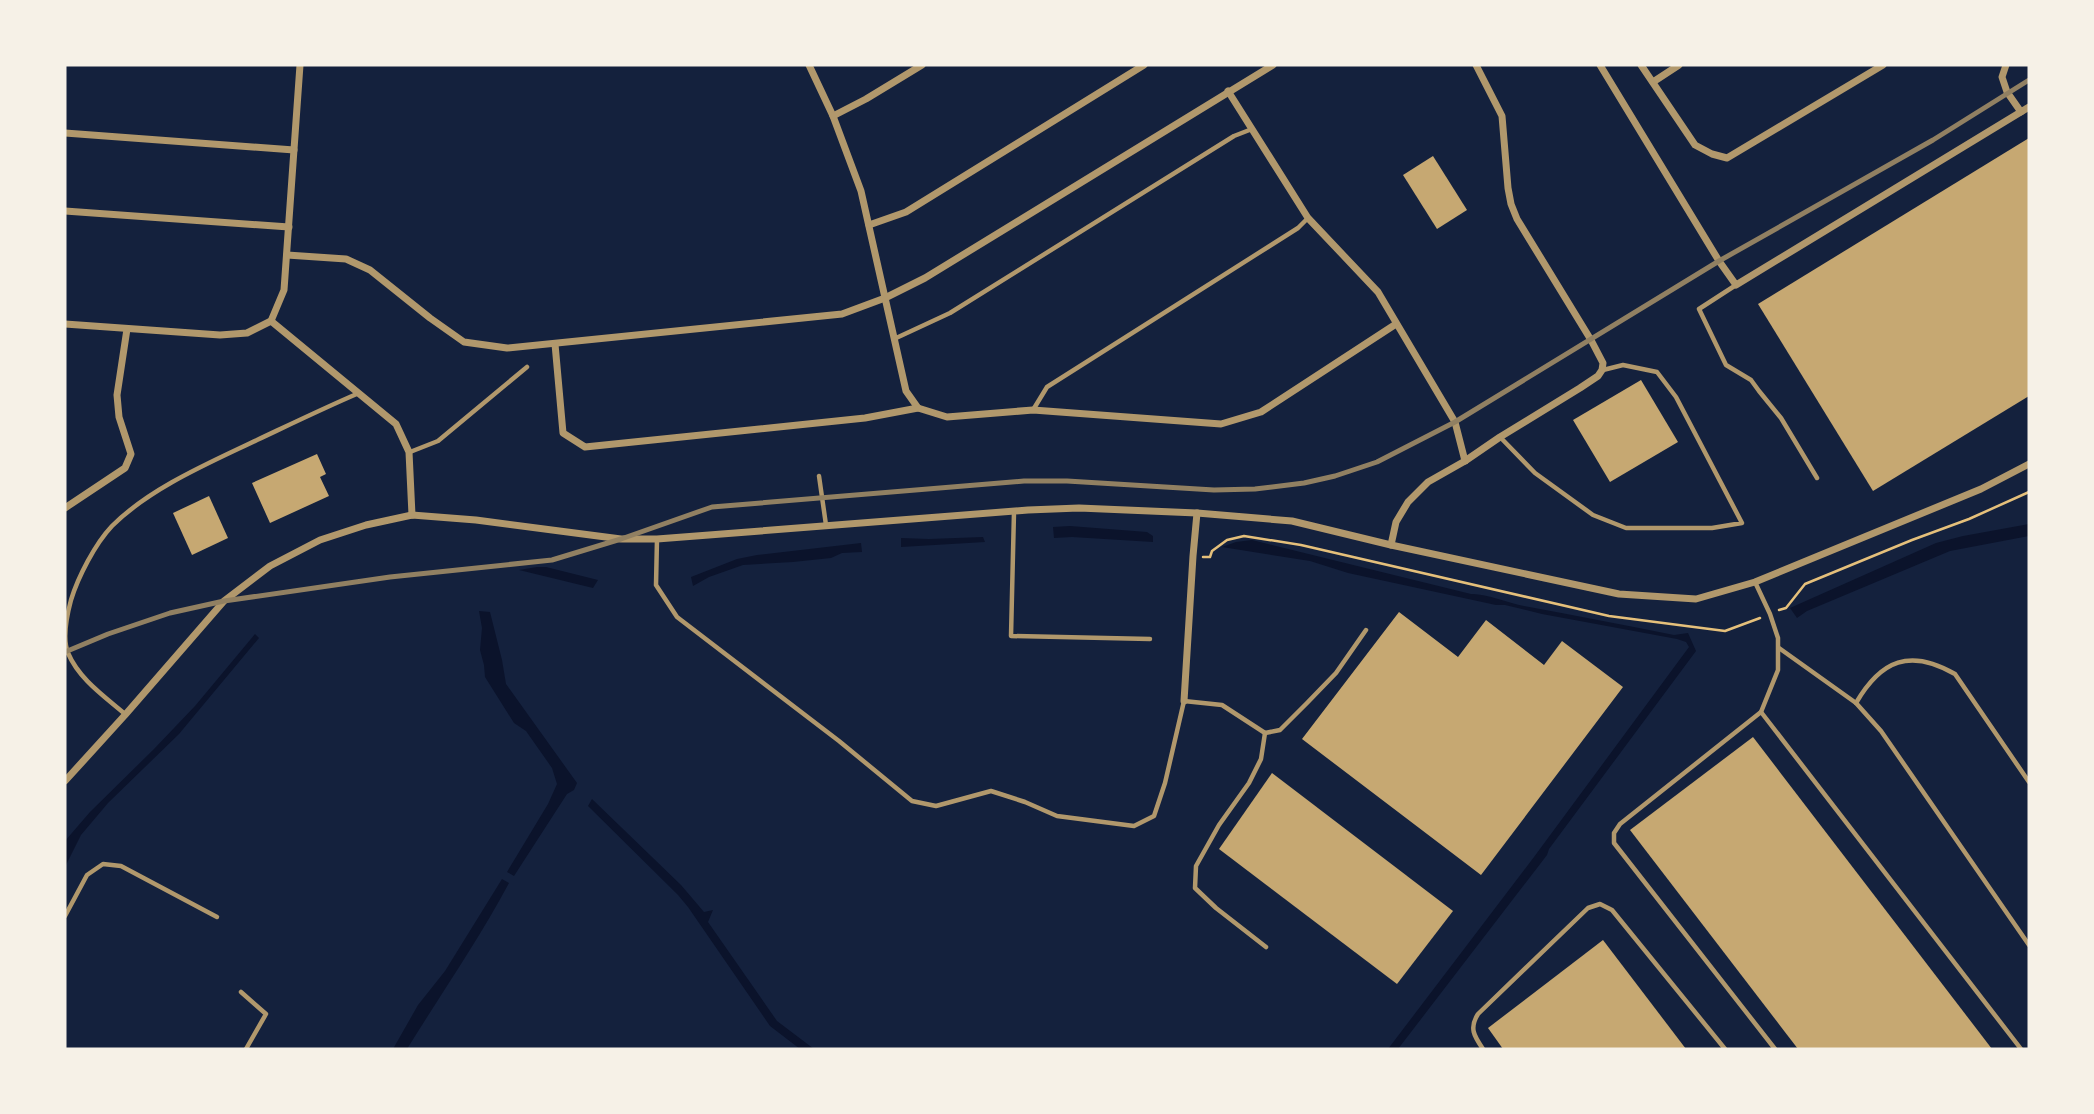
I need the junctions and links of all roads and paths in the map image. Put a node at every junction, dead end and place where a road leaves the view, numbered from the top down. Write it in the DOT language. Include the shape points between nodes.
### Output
graph roads {
  1 [pos="300,65"];
  2 [pos="810,65"];
  3 [pos="922,65"];
  4 [pos="1144,65"];
  5 [pos="1273,65"];
  6 [pos="1476,65"];
  7 [pos="1600,65"];
  8 [pos="1642,65"];
  9 [pos="1678,65"];
  10 [pos="1883,65"];
  11 [pos="2006,65"];
  12 [pos="1653,82"];
  13 [pos="1228,91"];
  14 [pos="2029,107"];
  15 [pos="2021,112"];
  16 [pos="833,116"];
  17 [pos="1252,129"];
  18 [pos="65,133"];
  19 [pos="294,149"];
  20 [pos="65,211"];
  21 [pos="1308,218"];
  22 [pos="869,225"];
  23 [pos="289,227"];
  24 [pos="287,256"];
  25 [pos="1736,285"];
  26 [pos="885,298"];
  27 [pos="271,321"];
  28 [pos="65,324"];
  29 [pos="1396,324"];
  30 [pos="127,329"];
  31 [pos="893,339"];
  32 [pos="555,344"];
  33 [pos="527,367"];
  34 [pos="1602,370"];
  35 [pos="359,394"];
  36 [pos="918,408"];
  37 [pos="1033,410"];
  38 [pos="1500,437"];
  39 [pos="409,452"];
  40 [pos="1465,461"];
  41 [pos="2029,464"];
  42 [pos="819,476"];
  43 [pos="1816,478"];
  44 [pos="2029,492"];
  45 [pos="65,508"];
  46 [pos="1014,512"];
  47 [pos="1198,513"];
  48 [pos="412,515"];
  49 [pos="826,525"];
  50 [pos="657,539"];
  51 [pos="1391,545"];
  52 [pos="1193,556"];
  53 [pos="1755,582"];
  54 [pos="1770,614"];
  55 [pos="1366,630"];
  56 [pos="1150,639"];
  57 [pos="1778,647"];
  58 [pos="1184,701"];
  59 [pos="1856,703"];
  60 [pos="1761,712"];
  61 [pos="125,715"];
  62 [pos="1265,733"];
  63 [pos="65,781"];
  64 [pos="2029,782"];
  65 [pos="65,916"];
  66 [pos="217,917"];
  67 [pos="2029,945"];
  68 [pos="1266,947"];
  69 [pos="241,992"];
  70 [pos="246,1049"];
  71 [pos="1483,1049"];
  72 [pos="1725,1049"];
  73 [pos="1775,1049"];
  74 [pos="2021,1049"];
  1 -- 19 [label="street"];
  2 -- 16 [label="street"];
  3 -- 16 [label="street"];
  4 -- 22 [label="street" via="906,212"];
  5 -- 13 [label="street"];
  6 -- 34 [label="street" via="1502,116 1505,163 1517,219 1591,340"];
  7 -- 25 [label="street"];
  8 -- 12 [label="street"];
  9 -- 12 [label="street"];
  10 -- 12 [label="street" via="1727,158 1695,145"];
  11 -- 15 [label="street" via="2002,77"];
  13 -- 17 [label="street"];
  13 -- 26 [label="street" via="925,278"];
  14 -- 15 [label="street"];
  15 -- 25 [label="street"];
  16 -- 22 [label="street"];
  17 -- 21 [label="street"];
  17 -- 31 [label="lane" via="950,313"];
  18 -- 19 [label="street"];
  19 -- 23 [label="street"];
  20 -- 23 [label="street"];
  21 -- 29 [label="street" via="1378,292"];
  21 -- 37 [label="lane" via="1047,387"];
  22 -- 26 [label="street"];
  23 -- 24 [label="street"];
  24 -- 27 [label="street" via="284,290"];
  24 -- 32 [label="street" via="346,259 370,270 464,342 507,348"];
  25 -- 43 [label="lane" via="1699,310 1726,365 1751,380 1781,418"];
  26 -- 31 [label="street"];
  26 -- 32 [label="street" via="842,314"];
  27 -- 30 [label="street" via="247,333 220,335"];
  27 -- 35 [label="street"];
  28 -- 30 [label="street"];
  29 -- 37 [label="street" via="1261,412 1221,424"];
  29 -- 40 [label="street" via="1455,422"];
  30 -- 45 [label="street" via="117,395 131,454 125,468"];
  31 -- 36 [label="street" via="906,391"];
  32 -- 36 [label="street" via="564,433 585,447 865,418"];
  33 -- 39 [label="lane" via="438,441"];
  34 -- 38 [label="street"];
  34 -- 38 [label="lane" via="1623,365 1657,372 1676,397 1742,523 1712,528 1626,528 1593,515 1535,473"];
  35 -- 39 [label="street" via="396,424"];
  35 -- 61 [label="lane" via="205,464 137,504 110,528 74,592 65,644 87,681"];
  36 -- 37 [label="street" via="947,417"];
  38 -- 40 [label="street"];
  39 -- 48 [label="street"];
  40 -- 51 [label="street" via="1428,482 1408,502 1396,522"];
  41 -- 53 [label="street" via="1982,489"];
  42 -- 49 [label="lane"];
  44 -- 54 [label="path" via="1805,584 1786,608"];
  46 -- 47 [label="street" via="1079,508"];
  46 -- 49 [label="street"];
  46 -- 56 [label="lane" via="1010,636"];
  47 -- 51 [label="street" via="1292,521"];
  47 -- 52 [label="street"];
  48 -- 50 [label="street" via="621,539"];
  48 -- 61 [label="street" via="320,540 270,566 224,601"];
  49 -- 50 [label="street"];
  50 -- 58 [label="lane" via="656,585 677,617 912,801 936,806 991,791 1057,816 1135,826 1154,816"];
  51 -- 53 [label="street" via="1619,594 1696,598"];
  52 -- 54 [label="path" via="1210,557 1227,540 1244,536 1609,616 1725,631"];
  52 -- 58 [label="street"];
  53 -- 54 [label="lane"];
  54 -- 57 [label="lane"];
  55 -- 62 [label="lane" via="1336,673 1307,703 1280,730"];
  57 -- 59 [label="lane"];
  57 -- 60 [label="lane" via="1778,670"];
  58 -- 62 [label="lane" via="1222,705"];
  59 -- 64 [label="lane" via="1866,686 1887,667 1916,659 1937,663 1955,674"];
  59 -- 67 [label="lane" via="1881,731"];
  60 -- 73 [label="lane" via="1620,824 1614,843"];
  60 -- 74 [label="lane"];
  61 -- 63 [label="street"];
  62 -- 68 [label="lane" via="1261,759 1249,783 1196,866 1195,888"];
  65 -- 66 [label="lane" via="87,875 103,864 121,866"];
  69 -- 70 [label="lane" via="266,1014"];
  71 -- 72 [label="lane" via="1473,1035 1472,1022 1478,1014 1588,908 1600,904 1612,909"];
}
